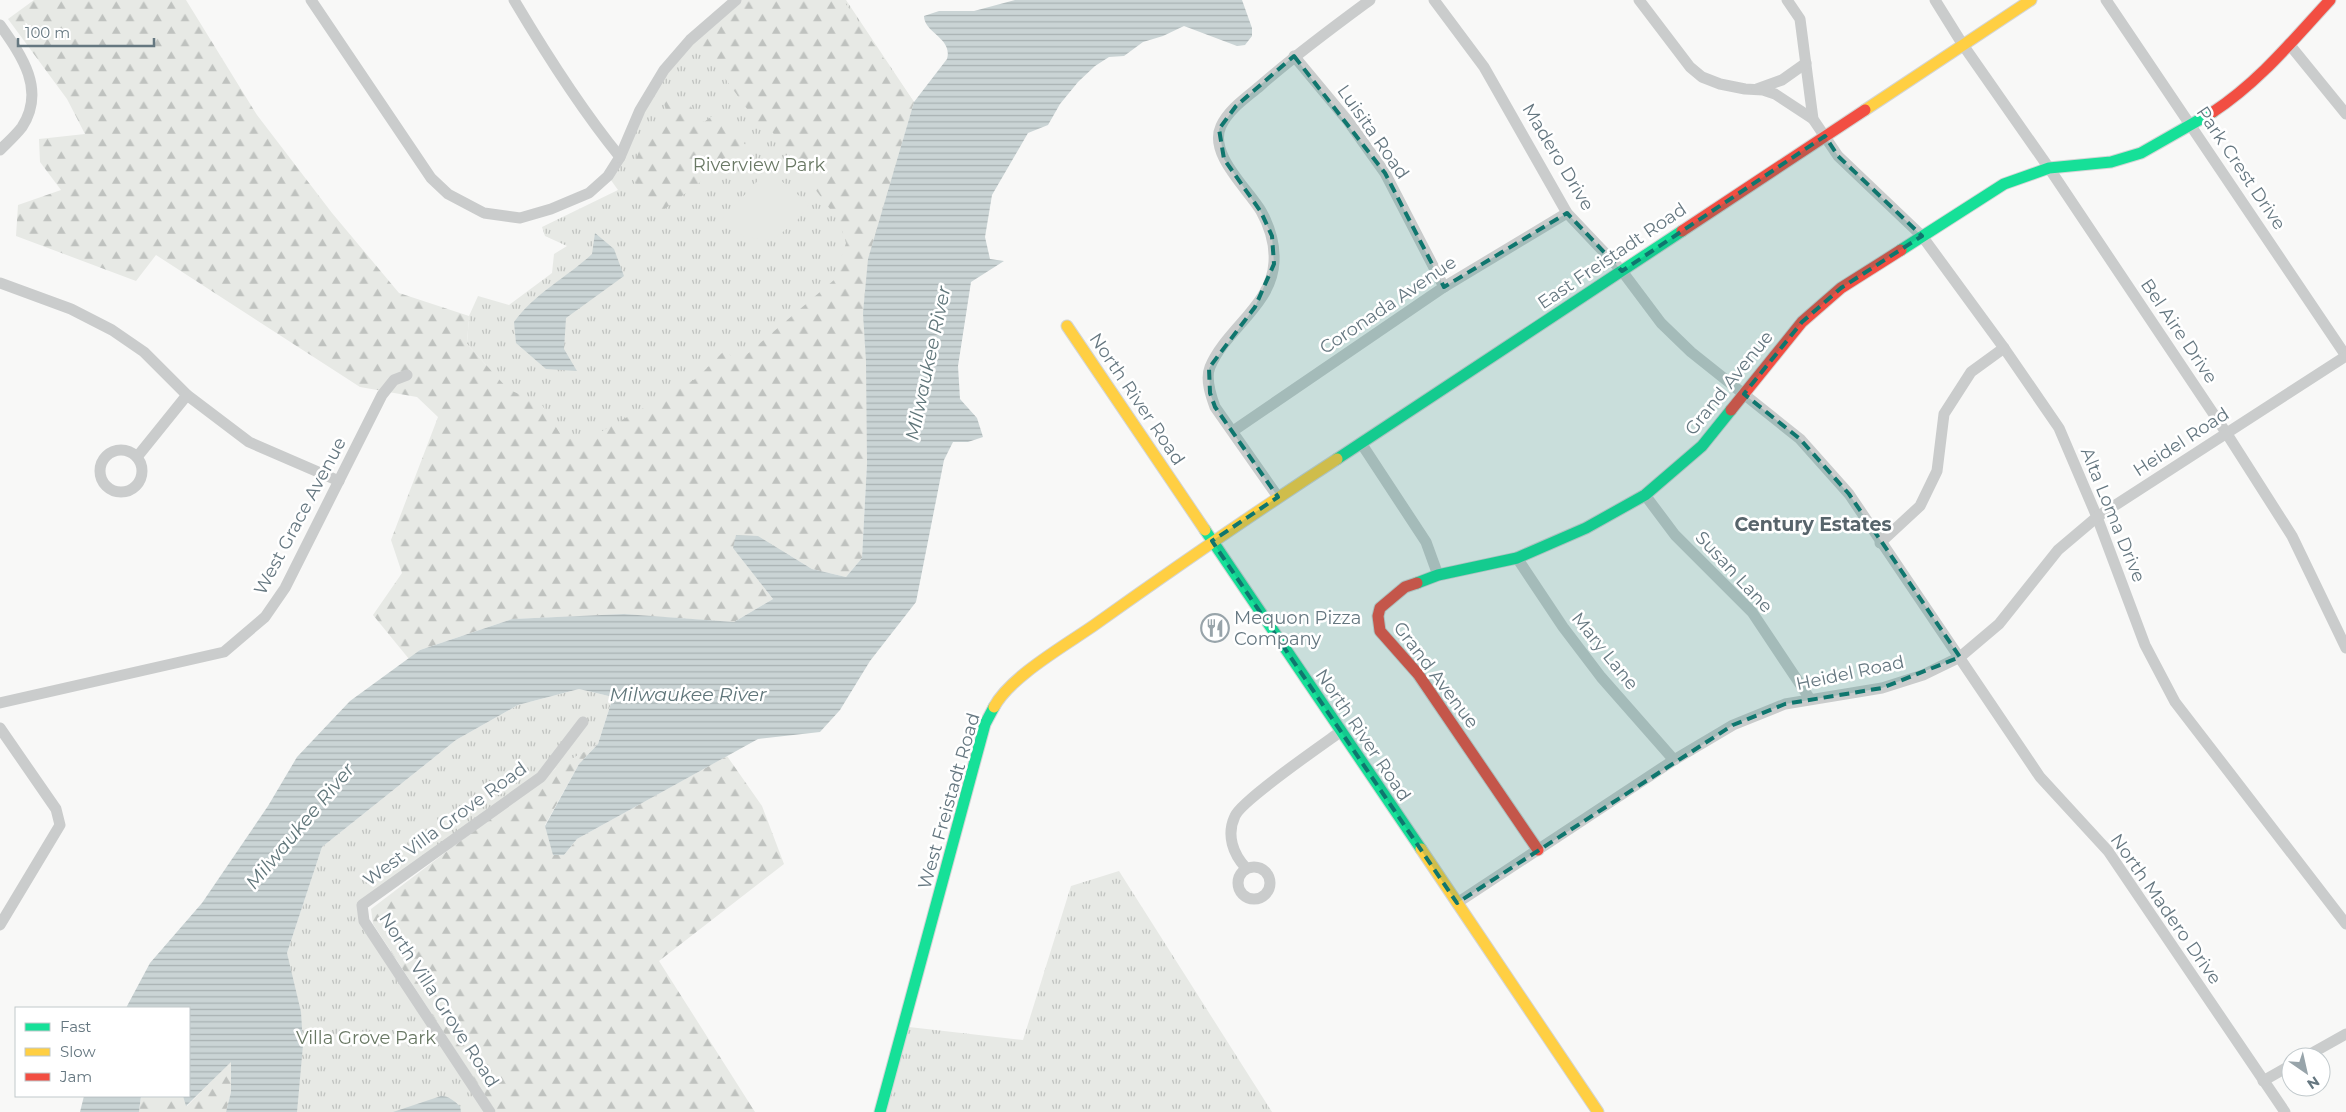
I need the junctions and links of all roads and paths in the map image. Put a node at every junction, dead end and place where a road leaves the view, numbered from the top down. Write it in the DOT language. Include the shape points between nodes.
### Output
graph roads {
  1 [pos="311,0"];
  2 [pos="514,0"];
  3 [pos="736,0"];
  4 [pos="1370,0"];
  5 [pos="1434,0"];
  6 [pos="1639,0"];
  7 [pos="1787,0"];
  8 [pos="1935,0"];
  9 [pos="2031,0"];
  10 [pos="2106,0"];
  11 [pos="2330,0"];
  12 [pos="0,25"];
  13 [pos="2289,44"];
  14 [pos="1963,45"];
  15 [pos="1294,56"];
  16 [pos="1806,63"];
  17 [pos="1756,90"];
  18 [pos="2346,114"];
  19 [pos="1813,119"];
  20 [pos="2191,126"];
  21 [pos="1824,136"];
  22 [pos="0,150"];
  23 [pos="620,157"];
  24 [pos="2049,168"];
  25 [pos="1567,213"];
  26 [pos="1922,236"];
  27 [pos="1622,271"];
  28 [pos="0,283"];
  29 [pos="1444,287"];
  30 [pos="1067,326"];
  31 [pos="2004,348"];
  32 [pos="2346,356"];
  33 [pos="407,374"];
  34 [pos="1744,394"];
  35 [pos="187,395"];
  36 [pos="1233,431"];
  37 [pos="2227,434"];
  38 [pos="1361,443"];
  39 [pos="137,457"];
  40 [pos="339,481"];
  41 [pos="1645,495"];
  42 [pos="1278,497"];
  43 [pos="2098,516"];
  44 [pos="1212,541"];
  45 [pos="1880,543"];
  46 [pos="1517,558"];
  47 [pos="1438,576"];
  48 [pos="2346,648"];
  49 [pos="1960,656"];
  50 [pos="1810,699"];
  51 [pos="0,703"];
  52 [pos="583,722"];
  53 [pos="0,728"];
  54 [pos="1340,732"];
  55 [pos="1674,760"];
  56 [pos="1538,850"];
  57 [pos="1246,868"];
  58 [pos="1457,903"];
  59 [pos="362,905"];
  60 [pos="2346,924"];
  61 [pos="0,925"];
  62 [pos="2346,1034"];
  63 [pos="2323,1047"];
  64 [pos="2281,1071"];
  65 [pos="2263,1081"];
  66 [pos="490,1112"];
  67 [pos="880,1112"];
  68 [pos="1598,1112"];
  69 [pos="2285,1112"];
  1 -- 23 [label="street" via="431,178 448,194 484,213 520,218 551,209 588,193 608,176"];
  2 -- 23 [label="street" via="588,116"];
  3 -- 23 [label="street" via="690,40 664,70 640,110"];
  4 -- 15 [label="street"];
  5 -- 25 [label="street, Madero Drive" via="1484,67"];
  6 -- 17 [label="street" via="1690,67 1702,77 1720,84"];
  7 -- 16 [label="street" via="1800,19"];
  8 -- 14 [label="street, Bel Aire Drive"];
  9 -- 14 [label="street, East Freistadt Road"];
  10 -- 20 [label="street, Park Crest Drive"];
  11 -- 13 [label="street, Grand Avenue"];
  12 -- 22 [label="street" via="27,66 32,86 32,105 22,128"];
  13 -- 18 [label="street"];
  13 -- 20 [label="street, Grand Avenue" via="2261,76"];
  14 -- 21 [label="street, East Freistadt Road"];
  14 -- 24 [label="street, Bel Aire Drive"];
  15 -- 29 [label="street, Luisita Road" via="1348,121 1385,173"];
  15 -- 36 [label="street" via="1236,106 1219,129 1224,159 1261,212 1272,236 1274,250 1274,264 1266,289 1225,342 1210,368 1210,393"];
  16 -- 17 [label="street" via="1782,80"];
  16 -- 19 [label="street"];
  17 -- 19 [label="street" via="1775,94"];
  19 -- 21 [label="street, Alta Loma Drive"];
  20 -- 24 [label="street, Grand Avenue" via="2134,155 2111,162"];
  20 -- 32 [label="street, Park Crest Drive"];
  21 -- 26 [label="street, Alta Loma Drive" via="1838,156"];
  21 -- 27 [label="street, East Freistadt Road"];
  24 -- 26 [label="street, Grand Avenue" via="2004,184"];
  24 -- 37 [label="street, Bel Aire Drive"];
  25 -- 27 [label="street, Madero Drive"];
  25 -- 29 [label="street, Coronada Avenue"];
  26 -- 31 [label="street, Alta Loma Drive"];
  26 -- 34 [label="street, Grand Avenue" via="1841,288 1802,322"];
  27 -- 34 [label="street, Madero Drive" via="1661,324"];
  27 -- 38 [label="street, East Freistadt Road"];
  28 -- 35 [label="street" via="71,309 112,330 144,352"];
  29 -- 36 [label="street, Coronada Avenue"];
  30 -- 44 [label="street, North River Road"];
  31 -- 43 [label="street, Alta Loma Drive" via="2058,428"];
  31 -- 45 [label="street" via="1972,372 1944,414 1936,471 1920,506"];
  32 -- 37 [label="street, Heidel Road"];
  33 -- 40 [label="street, West Grace Avenue" via="394,380 384,392"];
  34 -- 41 [label="street, Grand Avenue" via="1702,446"];
  34 -- 45 [label="street, Madero Drive" via="1800,439 1849,494"];
  35 -- 39 [label="street"];
  35 -- 40 [label="street" via="249,442"];
  36 -- 42 [label="street"];
  37 -- 43 [label="street, Heidel Road"];
  37 -- 48 [label="street, Bel Aire Drive" via="2292,536"];
  38 -- 42 [label="street, East Freistadt Road"];
  38 -- 47 [label="street" via="1426,542"];
  40 -- 51 [label="street, West Grace Avenue" via="285,588 265,617 224,652"];
  41 -- 46 [label="street, Grand Avenue" via="1586,528"];
  41 -- 50 [label="street, Susan Lane" via="1675,535 1752,612"];
  42 -- 44 [label="street, East Freistadt Road"];
  43 -- 49 [label="street, Heidel Road" via="2058,550 1999,624"];
  43 -- 60 [label="street, Alta Loma Drive" via="2145,645 2175,702"];
  44 -- 54 [label="street, North River Road"];
  44 -- 67 [label="street, West Freistadt Road" via="1034,667 998,698 985,724"];
  45 -- 49 [label="street, Madero Drive"];
  46 -- 47 [label="street, Grand Avenue"];
  46 -- 55 [label="street, Mary Lane" via="1562,628"];
  47 -- 56 [label="street, Grand Avenue" via="1405,587 1389,599 1380,608 1380,631 1418,674"];
  49 -- 50 [label="street, Heidel Road" via="1923,675 1882,688"];
  49 -- 65 [label="street, North Madero Drive" via="2040,777 2108,852"];
  50 -- 55 [label="street, Heidel Road" via="1785,704 1748,718"];
  52 -- 59 [label="street, West Villa Grove Road" via="541,776"];
  53 -- 61 [label="street" via="56,809 60,825"];
  54 -- 57 [label="street" via="1251,798 1235,815 1230,836 1235,856"];
  54 -- 58 [label="street, North River Road"];
  55 -- 56 [label="street, Heidel Road"];
  56 -- 58 [label="street, Heidel Road"];
  58 -- 68 [label="street, North River Road"];
  59 -- 66 [label="street, North Villa Grove Road" via="364,921"];
  62 -- 63 [label="street"];
  64 -- 65 [label="street"];
  65 -- 69 [label="street, North Madero Drive"];
}
